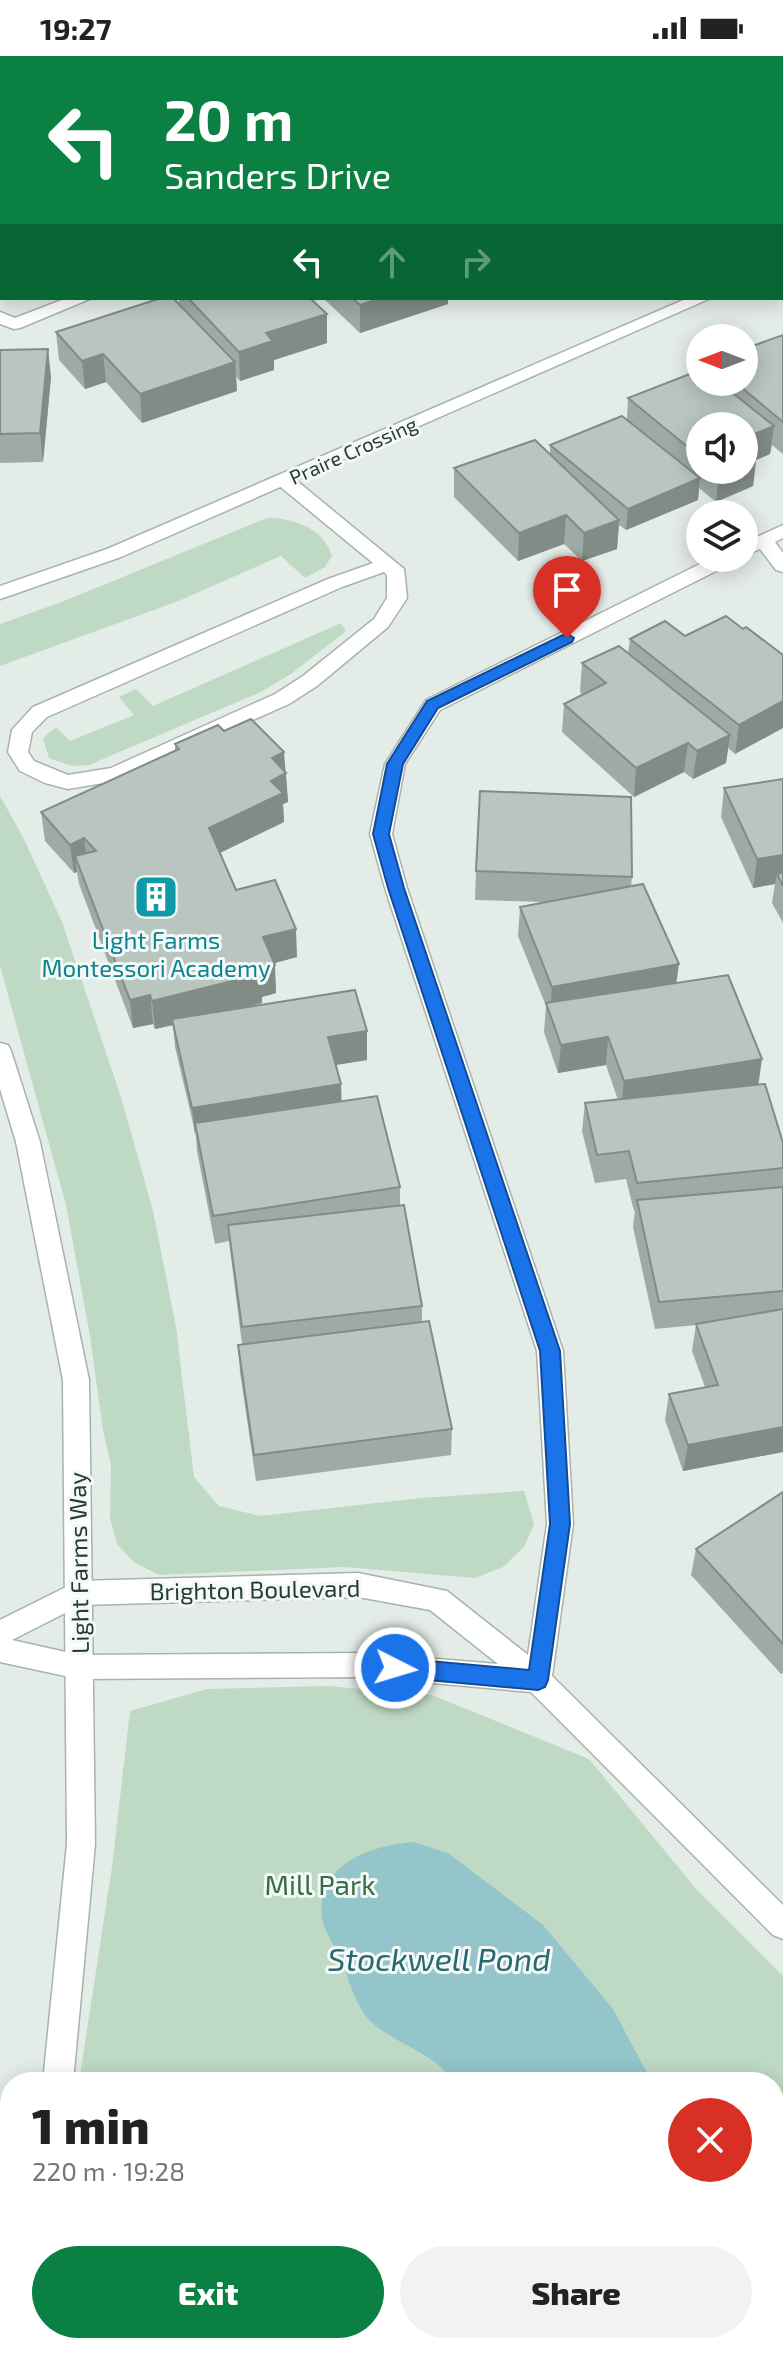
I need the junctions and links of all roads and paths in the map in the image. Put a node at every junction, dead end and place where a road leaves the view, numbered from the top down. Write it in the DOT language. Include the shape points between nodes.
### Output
graph roads {
  1 [pos="76,300"];
  2 [pos="697,300"];
  3 [pos="7,320"];
  4 [pos="284,480"];
  5 [pos="783,531"];
  6 [pos="763,540"];
  7 [pos="758,543"];
  8 [pos="385,565"];
  9 [pos="783,566"];
  10 [pos="699,572"];
  11 [pos="0,593"];
  12 [pos="0,1051"];
  13 [pos="78,1593"];
  14 [pos="0,1633"];
  15 [pos="0,1650"];
  16 [pos="79,1667"];
  17 [pos="538,1680"];
  18 [pos="783,1925"];
  19 [pos="59,2072"];
  1 -- 3 [label="street"];
  2 -- 4 [label="street, Praire Crossing"];
  4 -- 8 [label="street"];
  4 -- 11 [label="street, Praire Crossing" via="114,553"];
  5 -- 6 [label="street"];
  6 -- 7 [label="street"];
  6 -- 9 [label="street"];
  8 -- 8 [label="street" via="397,573 397,598 381,623 282,699 96,779 68,782 45,776 27,766 18,752 22,730 40,712"];
  10 -- 17 [label="street" via="433,705 395,764 381,834 550,1351 560,1524"];
  12 -- 13 [label="street, Light Farms Way" via="28,1142 76,1380"];
  13 -- 14 [label="street, Brighton Boulevard"];
  13 -- 16 [label="street, Light Farms Way"];
  13 -- 17 [label="street, Brighton Boulevard" via="358,1585 437,1599"];
  15 -- 16 [label="street"];
  16 -- 17 [label="street" via="366,1665"];
  16 -- 19 [label="street, Light Farms Way" via="81,1844"];
  17 -- 18 [label="street, Brighton Boulevard"];
}
